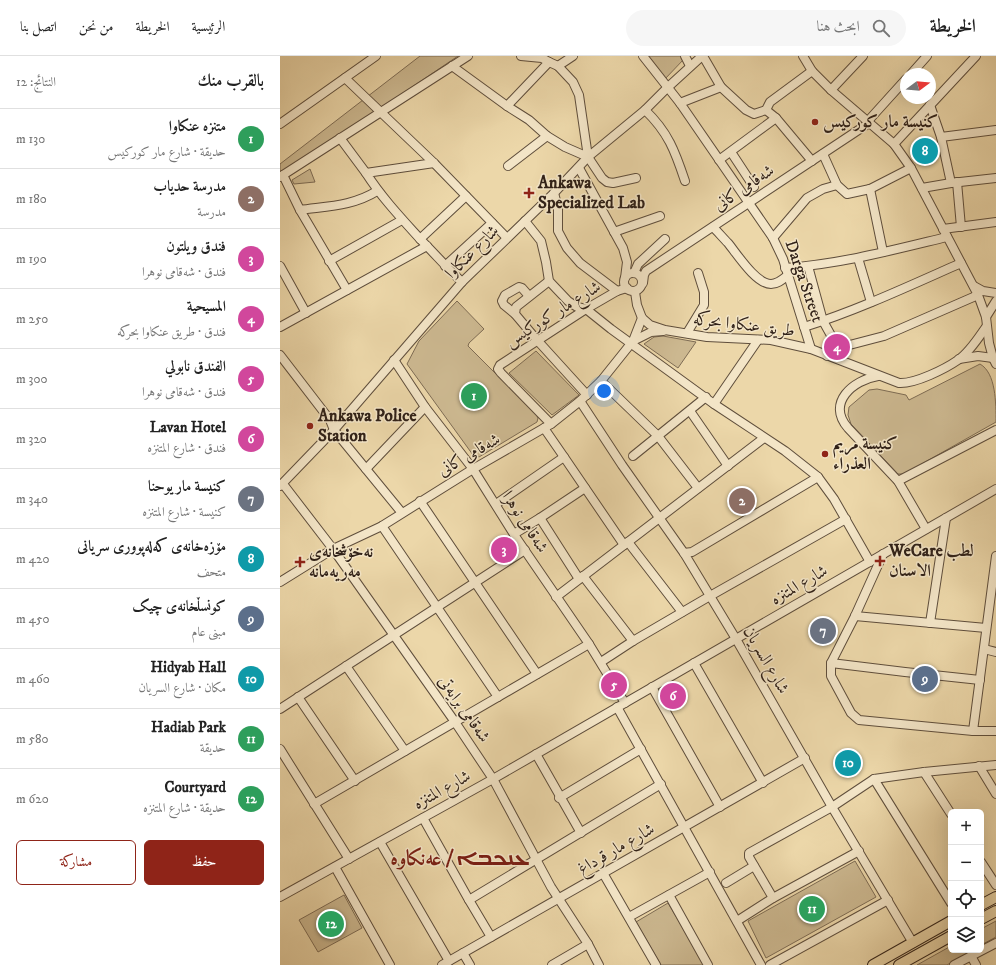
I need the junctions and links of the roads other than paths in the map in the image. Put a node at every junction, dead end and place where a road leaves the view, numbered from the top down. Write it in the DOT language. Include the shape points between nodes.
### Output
graph roads {
  1 [pos="376,56"];
  2 [pos="468,56"];
  3 [pos="521,56"];
  4 [pos="573,56"];
  5 [pos="643,56"];
  6 [pos="685,56"];
  7 [pos="703,56"];
  8 [pos="802,56"];
  9 [pos="927,56"];
  10 [pos="976,56"];
  11 [pos="857,58"];
  12 [pos="550,62"];
  13 [pos="452,66"];
  14 [pos="558,66"];
  15 [pos="690,66"];
  16 [pos="916,68"];
  17 [pos="812,71"];
  18 [pos="345,78"];
  19 [pos="900,86"];
  20 [pos="721,87"];
  21 [pos="667,88"];
  22 [pos="831,90"];
  23 [pos="680,103"];
  24 [pos="930,105"];
  25 [pos="507,106"];
  26 [pos="645,110"];
  27 [pos="766,110"];
  28 [pos="379,112"];
  29 [pos="776,118"];
  30 [pos="868,122"];
  31 [pos="280,124"];
  32 [pos="996,130"];
  33 [pos="547,136"];
  34 [pos="941,137"];
  35 [pos="340,138"];
  36 [pos="894,144"];
  37 [pos="730,152"];
  38 [pos="823,154"];
  39 [pos="588,157"];
  40 [pos="719,160"];
  41 [pos="812,161"];
  42 [pos="434,163"];
  43 [pos="508,166"];
  44 [pos="579,168"];
  45 [pos="911,168"];
  46 [pos="366,173"];
  47 [pos="281,176"];
  48 [pos="636,178"];
  49 [pos="996,178"];
  50 [pos="685,181"];
  51 [pos="954,182"];
  52 [pos="837,185"];
  53 [pos="754,187"];
  54 [pos="922,188"];
  55 [pos="870,189"];
  56 [pos="378,191"];
  57 [pos="554,193"];
  58 [pos="466,196"];
  59 [pos="748,203"];
  60 [pos="300,210"];
  61 [pos="660,216"];
  62 [pos="402,220"];
  63 [pos="526,221"];
  64 [pos="996,222"];
  65 [pos="492,223"];
  66 [pos="713,227"];
  67 [pos="961,227"];
  68 [pos="614,232"];
  69 [pos="945,233"];
  70 [pos="507,238"];
  71 [pos="772,238"];
  72 [pos="420,239"];
  73 [pos="665,239"];
  74 [pos="427,246"];
  75 [pos="883,252"];
  76 [pos="858,258"];
  77 [pos="329,261"];
  78 [pos="961,263"];
  79 [pos="280,266"];
  80 [pos="445,266"];
  81 [pos="808,266"];
  82 [pos="787,272"];
  83 [pos="634,273"];
  84 [pos="698,273"];
  85 [pos="625,278"];
  86 [pos="549,281"];
  87 [pos="462,282"];
  88 [pos="643,284"];
  89 [pos="974,286"];
  90 [pos="347,290"];
  91 [pos="630,290"];
  92 [pos="617,291"];
  93 [pos="996,293"];
  94 [pos="978,295"];
  95 [pos="529,296"];
  96 [pos="996,301"];
  97 [pos="871,302"];
  98 [pos="586,309"];
  99 [pos="306,313"];
  100 [pos="515,314"];
  101 [pos="986,317"];
  102 [pos="642,318"];
  103 [pos="823,322"];
  104 [pos="280,327"];
  105 [pos="804,327"];
  106 [pos="986,327"];
  107 [pos="665,330"];
  108 [pos="687,333"];
  109 [pos="537,340"];
  110 [pos="758,340"];
  111 [pos="632,342"];
  112 [pos="838,348"];
  113 [pos="811,349"];
  114 [pos="280,355"];
  115 [pos="827,356"];
  116 [pos="959,359"];
  117 [pos="394,360"];
  118 [pos="994,361"];
  119 [pos="879,376"];
  120 [pos="602,381"];
  121 [pos="587,395"];
  122 [pos="706,397"];
  123 [pos="580,401"];
  124 [pos="714,404"];
  125 [pos="425,407"];
  126 [pos="690,411"];
  127 [pos="548,426"];
  128 [pos="334,430"];
  129 [pos="996,430"];
  130 [pos="658,436"];
  131 [pos="764,438"];
  132 [pos="633,456"];
  133 [pos="564,457"];
  134 [pos="728,466"];
  135 [pos="366,469"];
  136 [pos="473,469"];
  137 [pos="818,477"];
  138 [pos="898,481"];
  139 [pos="282,485"];
  140 [pos="585,488"];
  141 [pos="698,488"];
  142 [pos="996,489"];
  143 [pos="420,501"];
  144 [pos="496,504"];
  145 [pos="402,513"];
  146 [pos="540,518"];
  147 [pos="660,518"];
  148 [pos="946,518"];
  149 [pos="846,519"];
  150 [pos="382,526"];
  151 [pos="926,529"];
  152 [pos="514,534"];
  153 [pos="626,544"];
  154 [pos="333,549"];
  155 [pos="525,550"];
  156 [pos="684,553"];
  157 [pos="883,554"];
  158 [pos="996,556"];
  159 [pos="870,562"];
  160 [pos="581,578"];
  161 [pos="280,582"];
  162 [pos="476,582"];
  163 [pos="710,596"];
  164 [pos="556,597"];
  165 [pos="437,607"];
  166 [pos="682,612"];
  167 [pos="855,616"];
  168 [pos="930,623"];
  169 [pos="986,628"];
  170 [pos="394,635"];
  171 [pos="736,639"];
  172 [pos="633,642"];
  173 [pos="589,644"];
  174 [pos="984,649"];
  175 [pos="996,652"];
  176 [pos="601,662"];
  177 [pos="694,663"];
  178 [pos="831,663"];
  179 [pos="346,666"];
  180 [pos="537,674"];
  181 [pos="980,680"];
  182 [pos="652,687"];
  183 [pos="298,697"];
  184 [pos="498,697"];
  185 [pos="625,703"];
  186 [pos="617,707"];
  187 [pos="280,709"];
  188 [pos="455,722"];
  189 [pos="996,731"];
  190 [pos="973,732"];
  191 [pos="280,749"];
  192 [pos="641,749"];
  193 [pos="405,751"];
  194 [pos="536,754"];
  195 [pos="805,758"];
  196 [pos="996,764"];
  197 [pos="979,766"];
  198 [pos="924,772"];
  199 [pos="493,779"];
  200 [pos="874,779"];
  201 [pos="355,781"];
  202 [pos="762,783"];
  203 [pos="661,784"];
  204 [pos="996,794"];
  205 [pos="559,798"];
  206 [pos="314,804"];
  207 [pos="720,807"];
  208 [pos="832,807"];
  209 [pos="948,809"];
  210 [pos="423,818"];
  211 [pos="685,827"];
  212 [pos="581,833"];
  213 [pos="380,842"];
  214 [pos="859,851"];
  215 [pos="349,859"];
  216 [pos="536,860"];
  217 [pos="754,866"];
  218 [pos="335,867"];
  219 [pos="984,867"];
  220 [pos="710,872"];
  221 [pos="603,873"];
  222 [pos="726,883"];
  223 [pos="996,885"];
  224 [pos="281,894"];
  225 [pos="669,895"];
  226 [pos="996,896"];
  227 [pos="559,898"];
  228 [pos="773,898"];
  229 [pos="948,898"];
  230 [pos="469,900"];
  231 [pos="888,900"];
  232 [pos="984,903"];
  233 [pos="996,911"];
  234 [pos="629,917"];
  235 [pos="984,917"];
  236 [pos="737,921"];
  237 [pos="948,923"];
  238 [pos="929,934"];
  239 [pos="491,937"];
  240 [pos="948,937"];
  241 [pos="948,938"];
  242 [pos="913,943"];
  243 [pos="996,943"];
  244 [pos="588,944"];
  245 [pos="935,945"];
  246 [pos="463,953"];
  247 [pos="971,956"];
  248 [pos="449,961"];
  249 [pos="390,965"];
  250 [pos="442,965"];
  251 [pos="470,965"];
  252 [pos="552,965"];
  253 [pos="599,965"];
  254 [pos="656,965"];
  255 [pos="708,965"];
  256 [pos="761,965"];
  257 [pos="770,965"];
  258 [pos="873,965"];
  259 [pos="899,965"];
  260 [pos="954,965"];
  261 [pos="976,965"];
  1 -- 18 [label="street"];
  2 -- 13 [label="street"];
  3 -- 12 [label="street" via="542,58"];
  4 -- 14 [label="street"];
  5 -- 21 [label="street, Darga Street"];
  6 -- 15 [label="street"];
  7 -- 15 [label="street, شارع عنكاوا"];
  7 -- 20 [label="street"];
  8 -- 17 [label="street"];
  9 -- 16 [label="street"];
  10 -- 24 [label="street"];
  11 -- 22 [label="street"];
  12 -- 14 [label="street"];
  12 -- 25 [label="street"];
  13 -- 25 [label="street"];
  13 -- 28 [label="street"];
  14 -- 39 [label="street" via="573,82 579,95"];
  15 -- 21 [label="street, شارع عنكاوا"];
  17 -- 22 [label="street"];
  17 -- 27 [label="street" via="770,102"];
  18 -- 28 [label="street"];
  18 -- 31 [label="street"];
  19 -- 30 [label="street, شەقامی کانی"];
  20 -- 23 [label="street"];
  20 -- 27 [label="street" via="746,110 754,114"];
  21 -- 23 [label="street, Darga Street"];
  21 -- 26 [label="street, شارع عنكاوا"];
  22 -- 30 [label="street"];
  23 -- 40 [label="street, Darga Street"];
  24 -- 34 [label="street"];
  24 -- 36 [label="street"];
  25 -- 33 [label="street"];
  26 -- 39 [label="street, شارع عنكاوا"];
  26 -- 50 [label="street" via="671,143"];
  27 -- 29 [label="street"];
  28 -- 35 [label="street"];
  28 -- 42 [label="street"];
  29 -- 37 [label="street"];
  29 -- 41 [label="street"];
  30 -- 36 [label="street"];
  30 -- 38 [label="street, شەقامی کانی"];
  32 -- 34 [label="street"];
  33 -- 39 [label="street"];
  33 -- 43 [label="street"];
  34 -- 51 [label="street"];
  35 -- 46 [label="street"];
  35 -- 47 [label="street"];
  36 -- 45 [label="street"];
  37 -- 40 [label="street"];
  37 -- 53 [label="street"];
  38 -- 41 [label="street, شەقامی کانی"];
  38 -- 52 [label="street"];
  39 -- 44 [label="street, شارع عنكاوا"];
  39 -- 48 [label="street" via="607,182"];
  40 -- 59 [label="street, Darga Street"];
  41 -- 59 [label="street, شەقامی کانی"];
  42 -- 46 [label="street"];
  42 -- 58 [label="street"];
  44 -- 57 [label="street, شارع عنكاوا"];
  44 -- 68 [label="street"];
  45 -- 54 [label="street"];
  45 -- 55 [label="street"];
  46 -- 56 [label="street"];
  47 -- 60 [label="street"];
  49 -- 51 [label="street"];
  51 -- 54 [label="street"];
  51 -- 67 [label="street"];
  52 -- 55 [label="street" via="847,194"];
  52 -- 71 [label="street" via="822,189 807,198"];
  54 -- 69 [label="street"];
  55 -- 75 [label="street"];
  56 -- 60 [label="street" via="365,199 345,204"];
  56 -- 62 [label="street"];
  57 -- 63 [label="street, شارع عنكاوا"];
  57 -- 92 [label="street" via="558,208 558,231 567,248 580,262"];
  58 -- 65 [label="street"];
  58 -- 72 [label="street"];
  59 -- 66 [label="street, شەقامی کانی"];
  59 -- 71 [label="street, Darga Street"];
  60 -- 77 [label="street"];
  61 -- 68 [label="street"];
  62 -- 72 [label="street"];
  62 -- 77 [label="street"];
  63 -- 70 [label="street, شارع عنكاوا"];
  63 -- 86 [label="street" via="540,237"];
  64 -- 67 [label="street"];
  65 -- 70 [label="street"];
  65 -- 80 [label="street"];
  66 -- 82 [label="street" via="750,271 765,282 771,284 781,281"];
  66 -- 88 [label="street, شەقامی کانی" via="646,271"];
  67 -- 69 [label="street"];
  68 -- 85 [label="street" via="626,255"];
  69 -- 75 [label="street"];
  69 -- 78 [label="street"];
  70 -- 87 [label="street, شارع عنكاوا"];
  71 -- 82 [label="street, Darga Street"];
  72 -- 74 [label="street"];
  73 -- 83 [label="street" via="638,264"];
  74 -- 80 [label="street"];
  74 -- 90 [label="street"];
  75 -- 76 [label="street"];
  76 -- 81 [label="street"];
  76 -- 97 [label="street"];
  77 -- 90 [label="street"];
  78 -- 89 [label="street"];
  78 -- 97 [label="street"];
  79 -- 99 [label="street"];
  80 -- 87 [label="street"];
  81 -- 82 [label="street"];
  81 -- 103 [label="street"];
  82 -- 105 [label="street, Darga Street"];
  83 -- 85 [label="street"];
  83 -- 88 [label="street" via="640,276"];
  84 -- 108 [label="street" via="704,292 704,305"];
  85 -- 91 [label="street" via="624,283"];
  86 -- 95 [label="street"];
  86 -- 98 [label="street" via="568,301"];
  87 -- 117 [label="street, شارع عنكاوا"];
  88 -- 91 [label="street" via="640,289"];
  89 -- 93 [label="street" via="982,291"];
  89 -- 94 [label="street"];
  90 -- 99 [label="street"];
  91 -- 92 [label="street, شارع مار كوركيس"];
  91 -- 102 [label="street"];
  92 -- 98 [label="street, شارع مار كوركيس"];
  94 -- 101 [label="street"];
  94 -- 112 [label="street" via="884,336"];
  95 -- 100 [label="street" via="516,307"];
  95 -- 100 [label="street" via="519,287 505,295 502,301 504,305"];
  96 -- 101 [label="street"];
  97 -- 103 [label="street"];
  98 -- 109 [label="street, شارع مار كوركيس"];
  98 -- 111 [label="street"];
  99 -- 104 [label="street"];
  100 -- 109 [label="street"];
  101 -- 106 [label="street"];
  102 -- 107 [label="street, طريق عنكاوا بحركه" via="650,325"];
  102 -- 111 [label="street, شەقامی کانی"];
  103 -- 105 [label="street"];
  103 -- 112 [label="street"];
  105 -- 113 [label="street, Darga Street"];
  106 -- 116 [label="street, طريق عنكاوا بحركه"];
  106 -- 118 [label="street"];
  107 -- 108 [label="street, طريق عنكاوا بحركه"];
  107 -- 111 [label="street" via="651,332"];
  108 -- 110 [label="street, طريق عنكاوا بحركه" via="707,337"];
  109 -- 121 [label="street"];
  109 -- 127 [label="street, شارع مار كوركيس" via="500,365 498,369"];
  110 -- 113 [label="street, طريق عنكاوا بحركه" via="771,340"];
  110 -- 124 [label="street"];
  111 -- 120 [label="street, شەقامی کانی"];
  111 -- 122 [label="street"];
  112 -- 115 [label="street"];
  113 -- 115 [label="street, طريق عنكاوا بحركه"];
  114 -- 128 [label="street" via="330,420"];
  115 -- 119 [label="street, طريق عنكاوا بحركه"];
  116 -- 118 [label="street" via="978,356"];
  116 -- 119 [label="street, طريق عنكاوا بحركه" via="920,379 905,383"];
  117 -- 125 [label="street, شەقامی نوهرا"];
  117 -- 128 [label="street, شارع عنكاوا"];
  119 -- 138 [label="street" via="863,380 850,389 841,401 840,416 848,428"];
  120 -- 121 [label="street, شەقامی کانی"];
  120 -- 130 [label="street"];
  121 -- 123 [label="street, شەقامی کانی"];
  122 -- 124 [label="street"];
  122 -- 126 [label="street"];
  123 -- 127 [label="street, شەقامی کانی"];
  123 -- 147 [label="street, شارع السريان"];
  124 -- 131 [label="street"];
  125 -- 135 [label="street"];
  125 -- 136 [label="street, شەقامی نوهرا"];
  126 -- 130 [label="street"];
  126 -- 134 [label="street"];
  127 -- 133 [label="street"];
  127 -- 136 [label="street, شەقامی کانی"];
  128 -- 135 [label="street"];
  128 -- 139 [label="street, شارع عنكاوا"];
  129 -- 138 [label="street"];
  130 -- 132 [label="street"];
  130 -- 141 [label="street"];
  131 -- 134 [label="street"];
  131 -- 137 [label="street"];
  133 -- 140 [label="street"];
  133 -- 144 [label="street"];
  134 -- 141 [label="street"];
  135 -- 145 [label="street"];
  136 -- 143 [label="street, شەقامی کانی"];
  136 -- 144 [label="street, شەقامی نوهرا"];
  137 -- 149 [label="street"];
  137 -- 156 [label="street" via="692,552"];
  138 -- 151 [label="street"];
  139 -- 154 [label="street, شەقامی برایەتی"];
  140 -- 146 [label="street"];
  140 -- 153 [label="street"];
  141 -- 147 [label="street"];
  142 -- 148 [label="street, شارع المتنزه"];
  143 -- 145 [label="street, شەقامی کانی"];
  143 -- 162 [label="street"];
  144 -- 152 [label="street, شەقامی نوهرا"];
  145 -- 150 [label="street, شەقامی کانی"];
  146 -- 152 [label="street"];
  146 -- 160 [label="street"];
  147 -- 153 [label="street"];
  147 -- 156 [label="street, شارع السريان"];
  148 -- 151 [label="street, شارع المتنزه"];
  148 -- 168 [label="street"];
  149 -- 159 [label="street"];
  149 -- 163 [label="street"];
  150 -- 154 [label="street, شەقامی کانی"];
  150 -- 165 [label="street"];
  151 -- 157 [label="street, شارع المتنزه"];
  152 -- 155 [label="street, شەقامی نوهرا"];
  153 -- 160 [label="street"];
  153 -- 166 [label="street"];
  154 -- 161 [label="street, شەقامی کانی"];
  154 -- 170 [label="street, شەقامی برایەتی"];
  155 -- 162 [label="street"];
  155 -- 164 [label="street, شەقامی نوهرا"];
  156 -- 163 [label="street, شارع السريان"];
  157 -- 159 [label="street, شارع المتنزه"];
  157 -- 167 [label="street"];
  158 -- 169 [label="street"];
  159 -- 171 [label="street, شارع المتنزه"];
  160 -- 164 [label="street"];
  160 -- 172 [label="street"];
  162 -- 165 [label="street"];
  162 -- 180 [label="street"];
  163 -- 166 [label="street"];
  163 -- 171 [label="street, شارع السريان"];
  164 -- 173 [label="street, شەقامی نوهرا"];
  165 -- 170 [label="street"];
  165 -- 184 [label="street"];
  166 -- 172 [label="street"];
  167 -- 168 [label="street"];
  167 -- 178 [label="street"];
  168 -- 169 [label="street"];
  169 -- 174 [label="street"];
  170 -- 179 [label="street"];
  170 -- 188 [label="street, شەقامی برایەتی"];
  171 -- 177 [label="street, شارع المتنزه"];
  171 -- 195 [label="street, شارع السريان"];
  172 -- 176 [label="street"];
  173 -- 176 [label="street, شەقامی نوهرا"];
  173 -- 180 [label="street"];
  174 -- 175 [label="street"];
  174 -- 181 [label="street"];
  176 -- 185 [label="street, شەقامی نوهرا"];
  177 -- 182 [label="street, شارع المتنزه"];
  177 -- 202 [label="street"];
  178 -- 181 [label="street"];
  178 -- 190 [label="street" via="832,676 851,713 859,720"];
  179 -- 183 [label="street"];
  179 -- 193 [label="street"];
  180 -- 184 [label="street"];
  181 -- 190 [label="street"];
  182 -- 185 [label="street, شارع المتنزه"];
  182 -- 207 [label="street"];
  183 -- 187 [label="street"];
  183 -- 201 [label="street"];
  184 -- 188 [label="street"];
  185 -- 186 [label="street, شارع المتنزه"];
  186 -- 192 [label="street"];
  186 -- 194 [label="street, شارع المتنزه"];
  188 -- 193 [label="street"];
  188 -- 199 [label="street, شەقامی برایەتی"];
  189 -- 190 [label="street"];
  191 -- 206 [label="street"];
  192 -- 203 [label="street"];
  192 -- 205 [label="street"];
  193 -- 201 [label="street"];
  194 -- 199 [label="street, شارع المتنزه"];
  194 -- 205 [label="street"];
  195 -- 202 [label="street, شارع مار قرداغ"];
  195 -- 208 [label="street, شارع السريان"];
  196 -- 197 [label="street"];
  197 -- 198 [label="street"];
  197 -- 204 [label="street"];
  198 -- 200 [label="street"];
  198 -- 209 [label="street"];
  199 -- 210 [label="street, شارع المتنزه"];
  199 -- 216 [label="street, شەقامی برایەتی"];
  200 -- 208 [label="street"];
  200 -- 229 [label="street"];
  201 -- 206 [label="street"];
  202 -- 207 [label="street, شارع مار قرداغ"];
  203 -- 211 [label="street"];
  203 -- 212 [label="street"];
  205 -- 212 [label="street"];
  206 -- 215 [label="street"];
  207 -- 211 [label="street, شارع مار قرداغ"];
  208 -- 214 [label="street, شارع السريان"];
  208 -- 217 [label="street" via="749,853"];
  210 -- 213 [label="street, شارع المتنزه"];
  210 -- 230 [label="street"];
  211 -- 220 [label="street"];
  211 -- 221 [label="street, شارع مار قرداغ"];
  212 -- 216 [label="street"];
  213 -- 215 [label="street, شارع المتنزه"];
  213 -- 248 [label="street"];
  214 -- 228 [label="street"];
  214 -- 231 [label="street, شارع السريان"];
  215 -- 218 [label="street, شارع المتنزه"];
  216 -- 227 [label="street, شەقامی برایەتی"];
  216 -- 230 [label="street"];
  217 -- 222 [label="street"];
  217 -- 228 [label="street"];
  218 -- 224 [label="street, شارع المتنزه"];
  218 -- 249 [label="street"];
  219 -- 223 [label="street"];
  220 -- 225 [label="street"];
  220 -- 236 [label="street"];
  221 -- 227 [label="street, شارع مار قرداغ"];
  221 -- 234 [label="street"];
  225 -- 234 [label="street"];
  225 -- 255 [label="street"];
  226 -- 232 [label="main road"];
  227 -- 239 [label="street, شارع مار قرداغ"];
  227 -- 244 [label="street, شەقامی برایەتی"];
  228 -- 236 [label="street"];
  230 -- 239 [label="street"];
  231 -- 242 [label="street, شارع السريان"];
  231 -- 257 [label="street"];
  233 -- 235 [label="main road"];
  234 -- 254 [label="street"];
  236 -- 256 [label="street"];
  237 -- 238 [label="main road"];
  237 -- 240 [label="main road" via="942,929 942,934"];
  238 -- 242 [label="main road"];
  238 -- 245 [label="main road" via="937,936 938,941"];
  239 -- 246 [label="street, شارع مار قرداغ"];
  241 -- 245 [label="main road"];
  242 -- 258 [label="main road"];
  243 -- 247 [label="street"];
  244 -- 252 [label="street"];
  244 -- 253 [label="street, شەقامی برایەتی"];
  245 -- 259 [label="main road"];
  246 -- 248 [label="street, شارع مار قرداغ"];
  246 -- 251 [label="street"];
  247 -- 260 [label="street"];
  247 -- 261 [label="street"];
  248 -- 250 [label="street, شارع مار قرداغ"];
}
